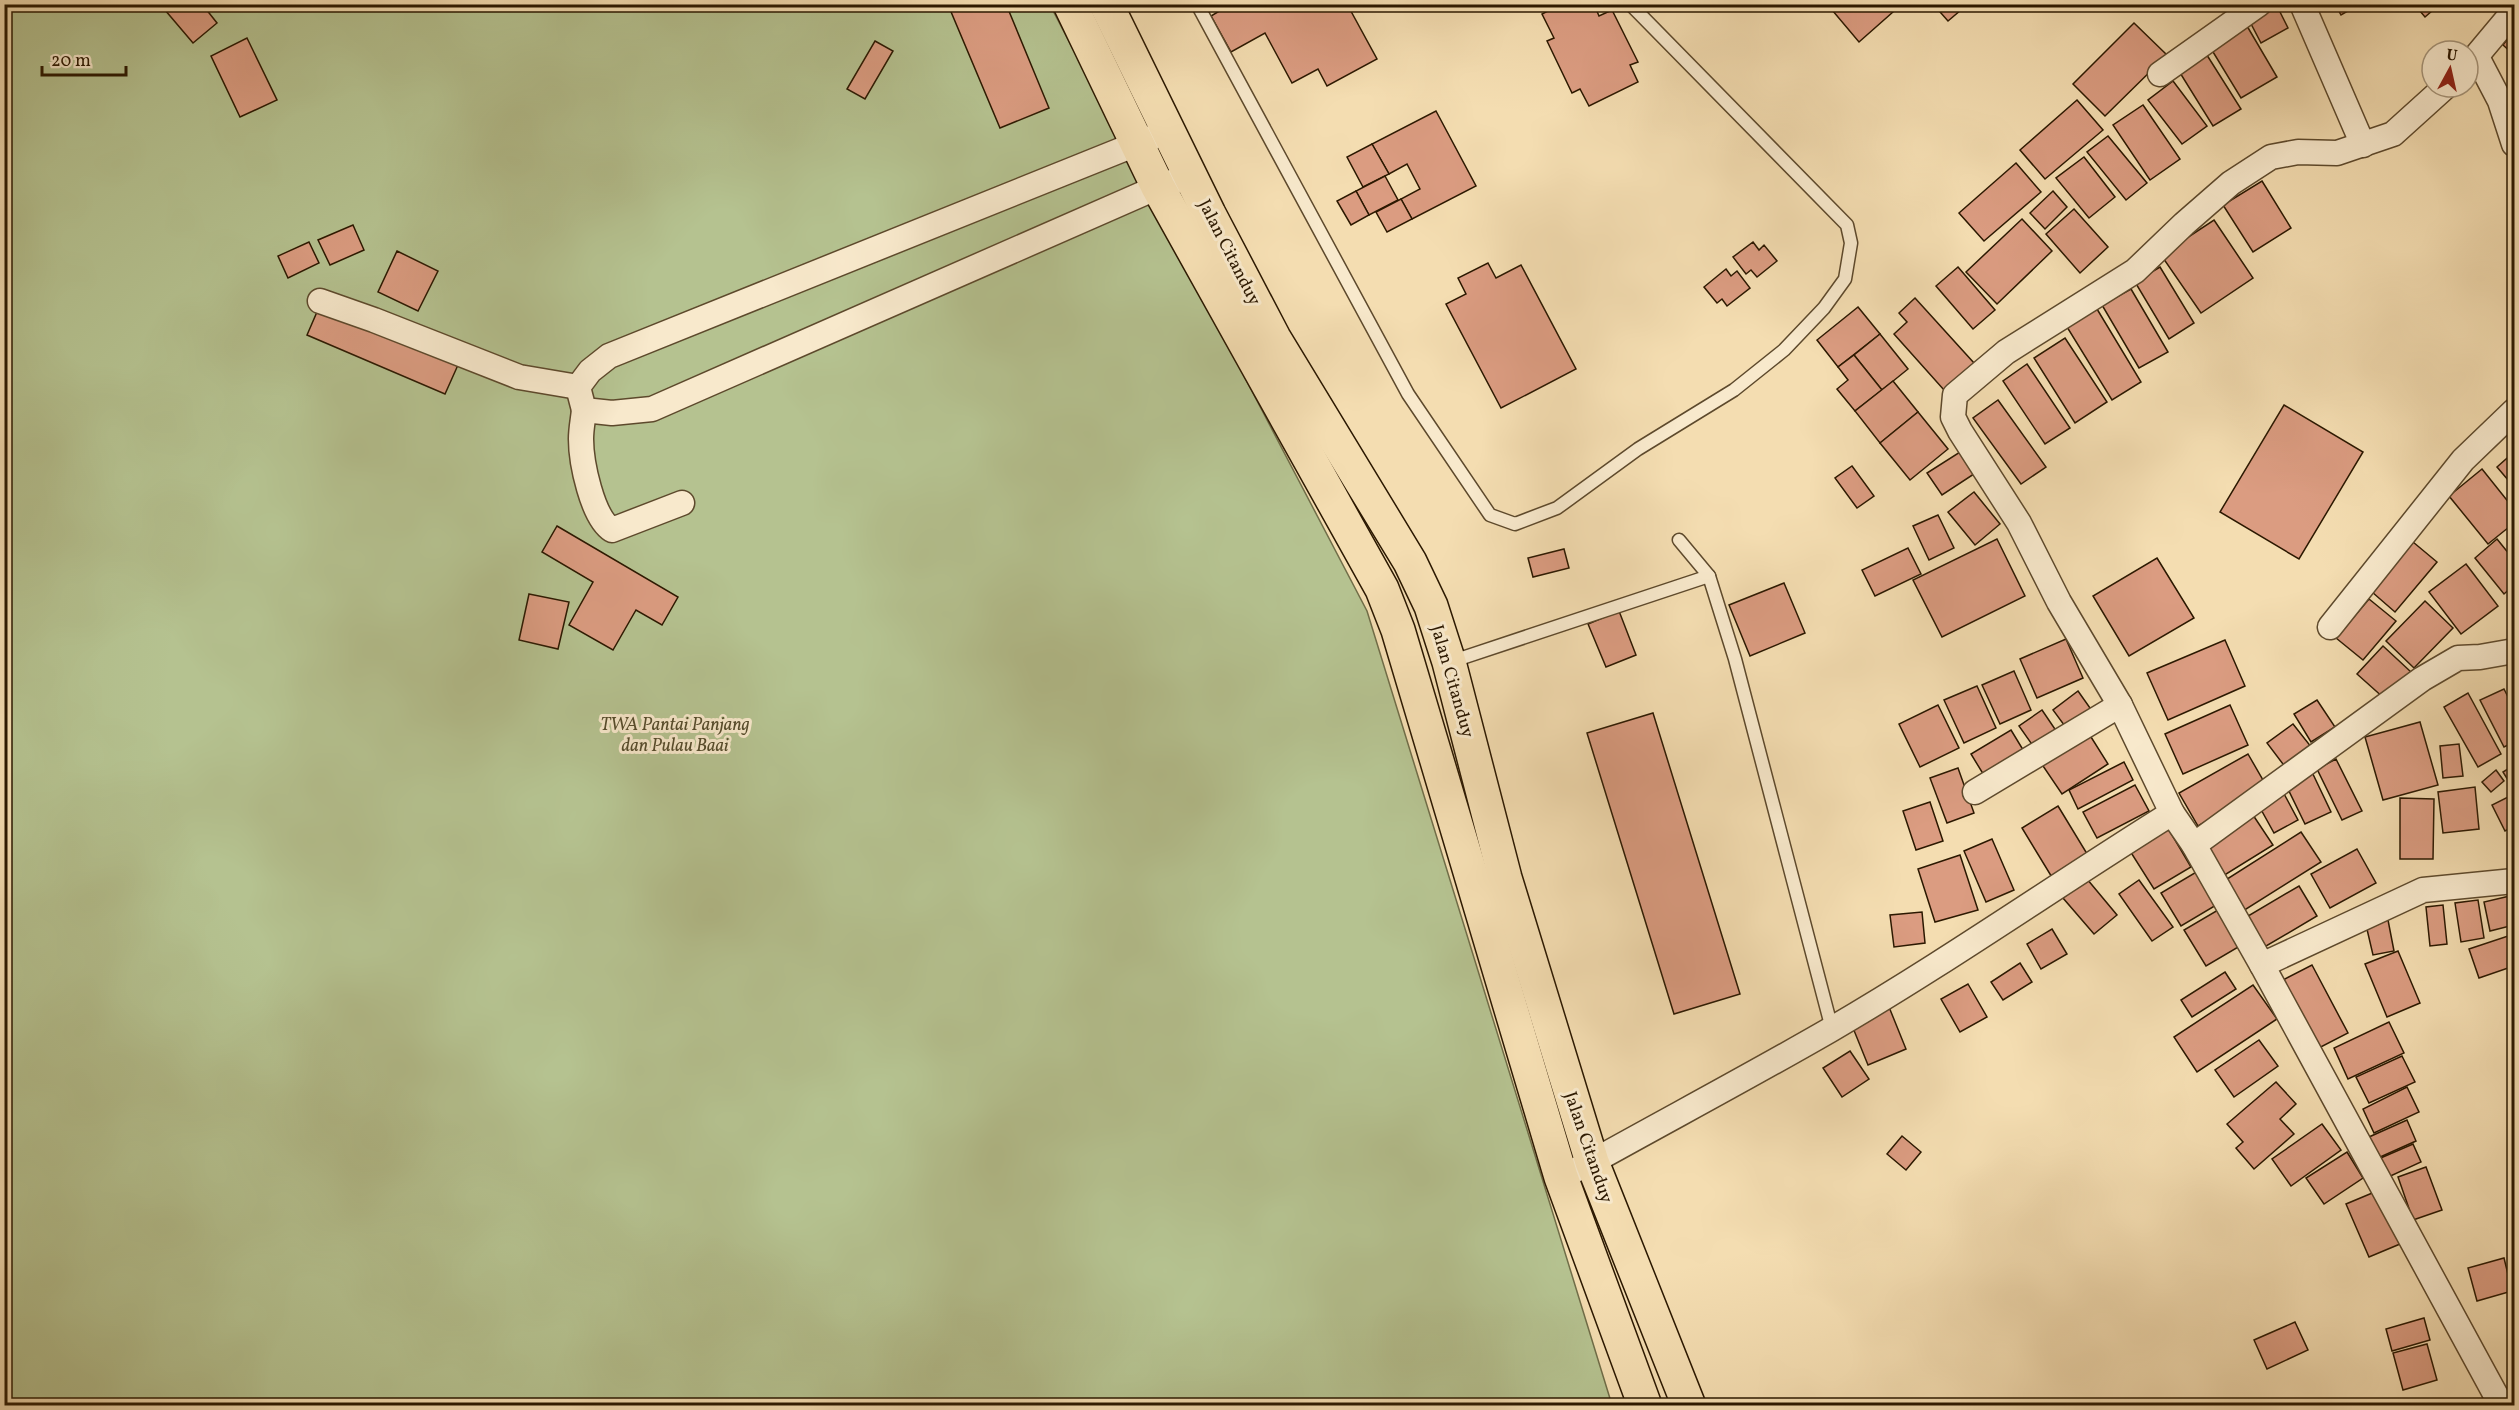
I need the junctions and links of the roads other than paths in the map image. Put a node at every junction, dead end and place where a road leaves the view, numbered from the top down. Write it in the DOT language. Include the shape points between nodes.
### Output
graph roads {
  1 [pos="1070,4"];
  2 [pos="1106,4"];
  3 [pos="1197,4"];
  4 [pos="1630,4"];
  5 [pos="2259,4"];
  6 [pos="2302,4"];
  7 [pos="2514,11"];
  8 [pos="2480,53"];
  9 [pos="2480,72"];
  10 [pos="2160,74"];
  11 [pos="2431,99"];
  12 [pos="1168,131"];
  13 [pos="1137,143"];
  14 [pos="2514,144"];
  15 [pos="2363,145"];
  16 [pos="1191,175"];
  17 [pos="1158,187"];
  18 [pos="320,301"];
  19 [pos="578,387"];
  20 [pos="584,410"];
  21 [pos="2514,411"];
  22 [pos="682,503"];
  23 [pos="1679,540"];
  24 [pos="1709,576"];
  25 [pos="2330,627"];
  26 [pos="2514,651"];
  27 [pos="1449,663"];
  28 [pos="2120,705"];
  29 [pos="1975,792"];
  30 [pos="2172,813"];
  31 [pos="2193,845"];
  32 [pos="2514,881"];
  33 [pos="2262,965"];
  34 [pos="1832,1029"];
  35 [pos="1592,1162"];
  36 [pos="1561,1177"];
  37 [pos="1645,1406"];
  38 [pos="1689,1406"];
  39 [pos="2504,1406"];
  1 -- 13 [label="main road, Jalan Citanduy"];
  2 -- 12 [label="main road, Jalan Citanduy"];
  3 -- 4 [label="lane" via="1408,394 1490,515 1515,524 1557,508 1638,449 1734,390 1784,350 1845,279 1851,243 1847,225"];
  5 -- 10 [label="street"];
  6 -- 15 [label="street"];
  7 -- 8 [label="street"];
  9 -- 14 [label="street" via="2500,101"];
  11 -- 15 [label="street" via="2392,134"];
  12 -- 13 [label="street"];
  12 -- 16 [label="main road, Jalan Citanduy"];
  13 -- 17 [label="main road, Jalan Citanduy"];
  13 -- 19 [label="street" via="609,356"];
  15 -- 28 [label="street" via="2337,153 2298,152 2271,157 2231,183 2135,272 2006,352 1955,395 1953,417 1960,431 2019,523 2059,602"];
  16 -- 17 [label="street"];
  16 -- 27 [label="main road, Jalan Citanduy" via="1274,338 1410,562 1431,606"];
  17 -- 20 [label="street" via="652,409 612,413"];
  17 -- 36 [label="main road, Jalan Citanduy" via="1383,588"];
  18 -- 19 [label="street" via="519,378"];
  19 -- 20 [label="street"];
  20 -- 22 [label="street" via="583,459 602,524 612,530"];
  21 -- 25 [label="street" via="2463,460"];
  23 -- 24 [label="lane"];
  24 -- 27 [label="lane"];
  24 -- 34 [label="lane" via="1735,659"];
  26 -- 31 [label="street" via="2458,658 2422,679"];
  27 -- 35 [label="main road, Jalan Citanduy" via="1505,878"];
  28 -- 29 [label="street"];
  28 -- 30 [label="street"];
  30 -- 31 [label="street"];
  30 -- 34 [label="street"];
  31 -- 33 [label="street"];
  32 -- 33 [label="street" via="2423,891"];
  33 -- 39 [label="street"];
  34 -- 35 [label="street"];
  35 -- 36 [label="street"];
  35 -- 38 [label="main road, Jalan Citanduy"];
  36 -- 37 [label="main road, Jalan Citanduy"];
}
